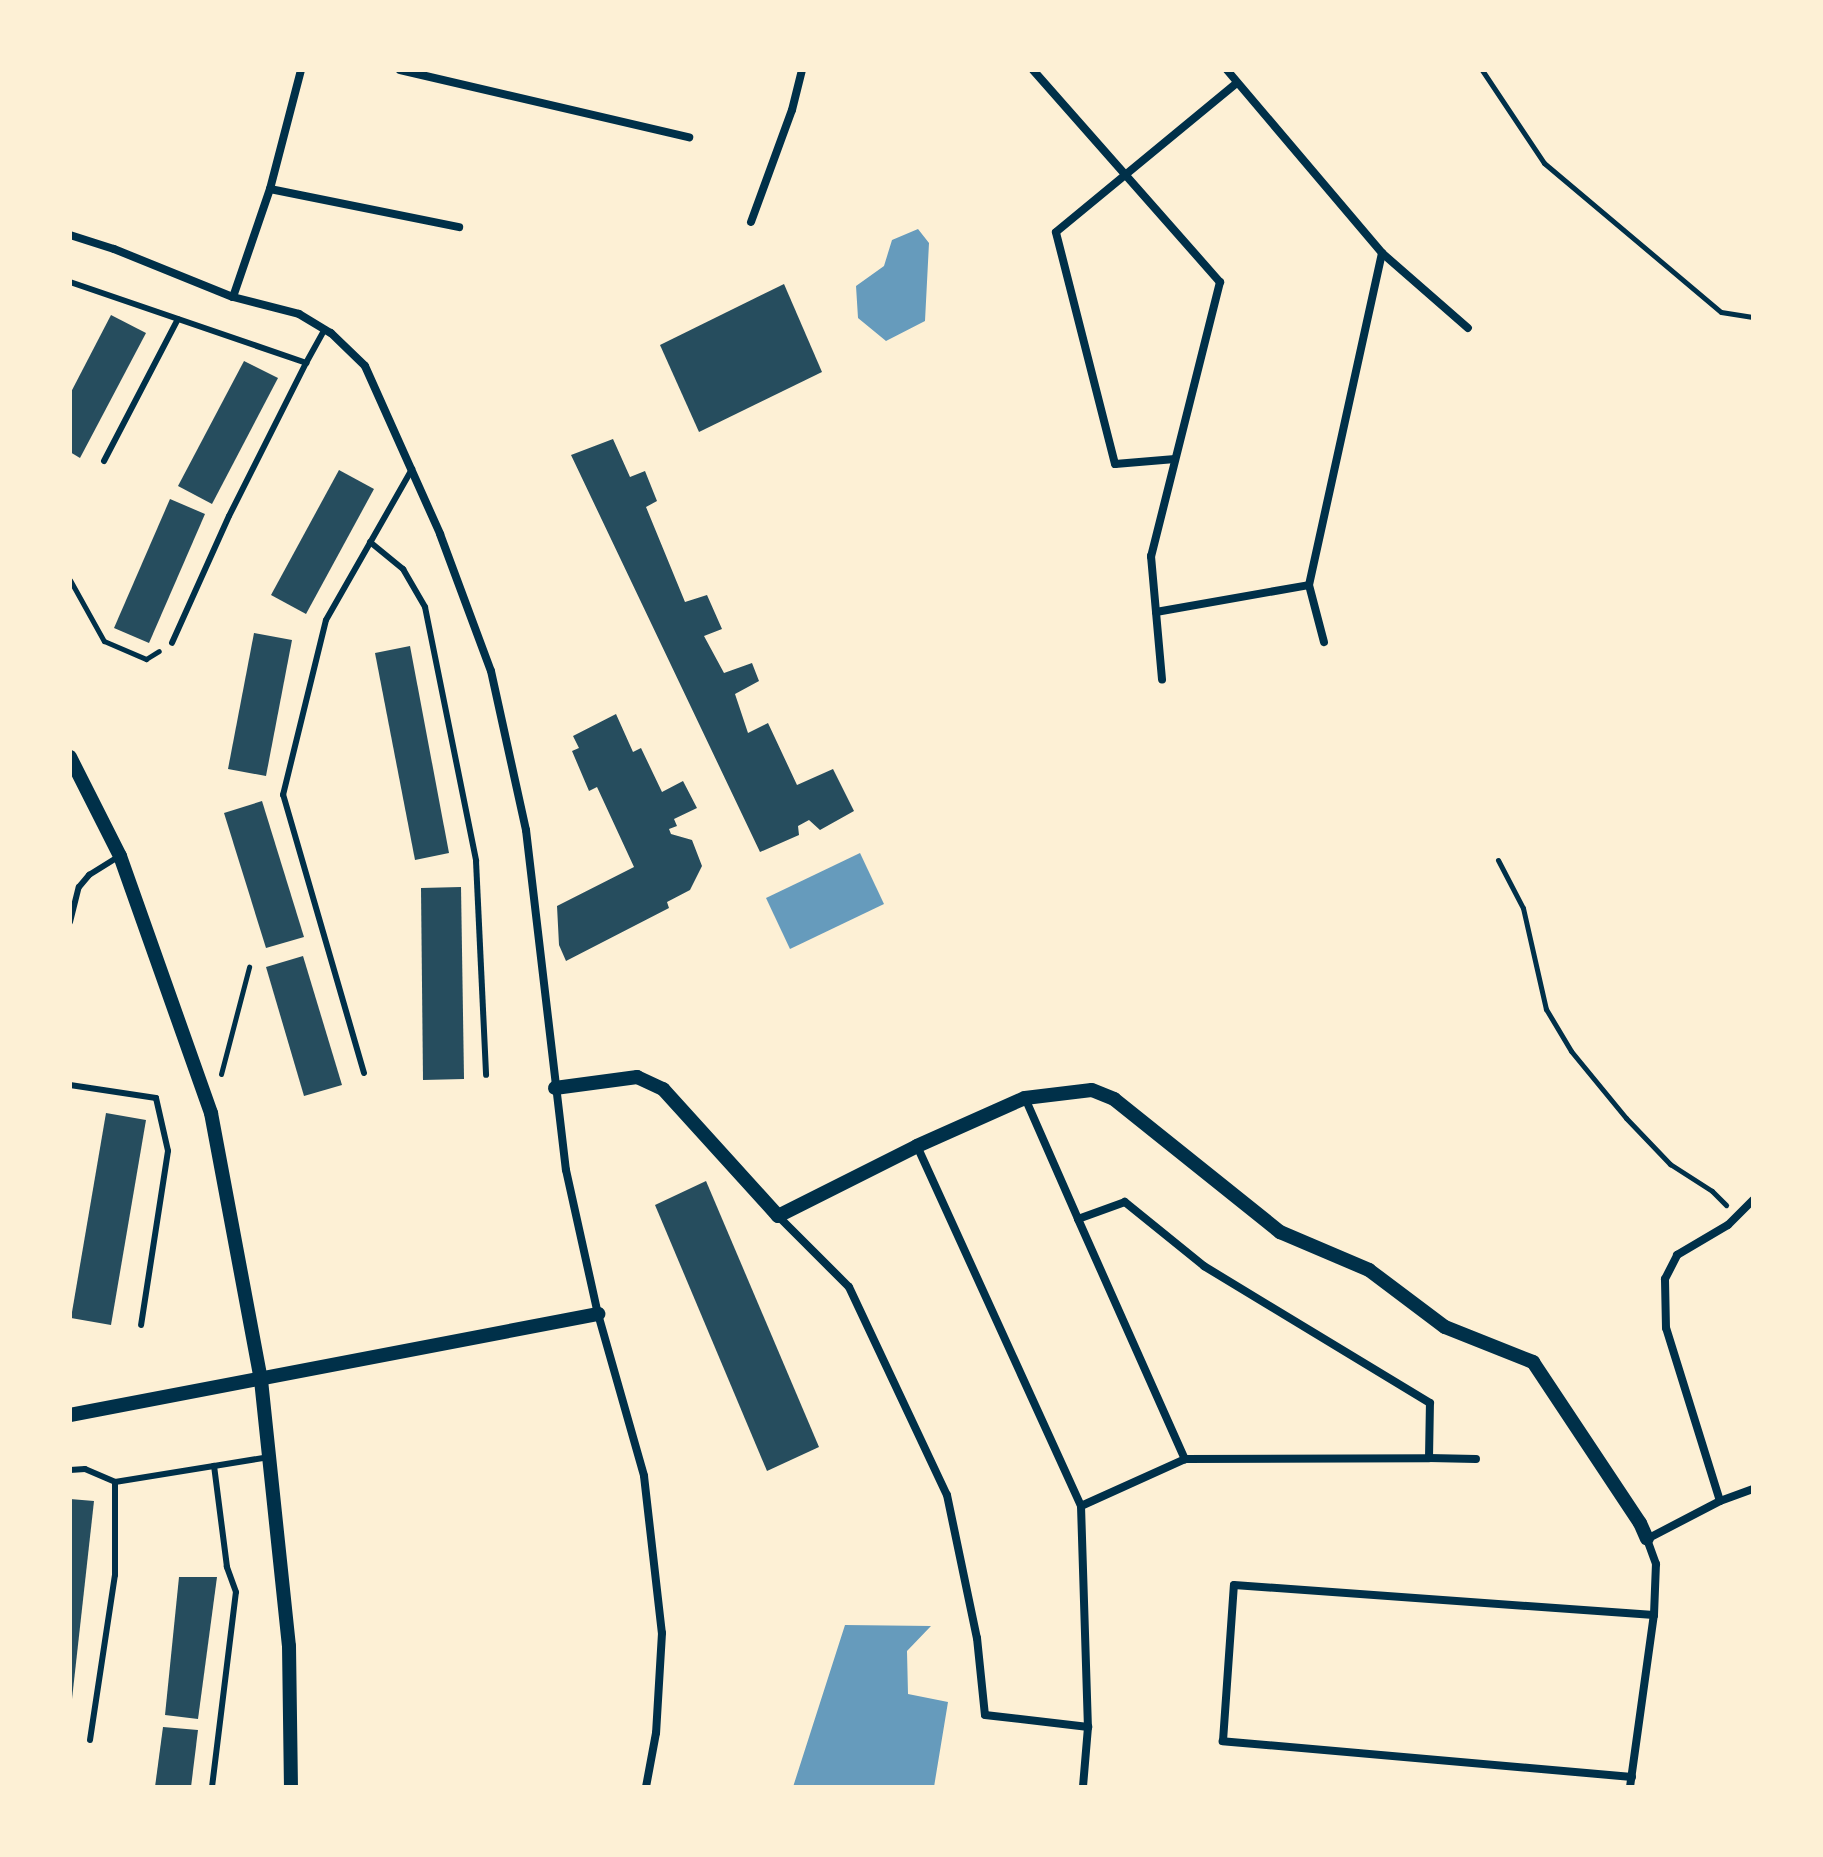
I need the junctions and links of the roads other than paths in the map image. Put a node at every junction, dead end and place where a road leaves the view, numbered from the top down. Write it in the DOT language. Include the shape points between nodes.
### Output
graph roads {
  1 [pos="301,70"];
  2 [pos="400,70"];
  3 [pos="446,70"];
  4 [pos="802,70"];
  5 [pos="1033,70"];
  6 [pos="1227,70"];
  7 [pos="443,80"];
  8 [pos="1237,83"];
  9 [pos="689,137"];
  10 [pos="1126,175"];
  11 [pos="270,189"];
  12 [pos="751,222"];
  13 [pos="459,227"];
  14 [pos="70,235"];
  15 [pos="1382,253"];
  16 [pos="70,282"];
  17 [pos="233,297"];
  18 [pos="178,319"];
  19 [pos="1468,328"];
  20 [pos="325,329"];
  21 [pos="306,363"];
  22 [pos="1175,459"];
  23 [pos="104,461"];
  24 [pos="412,469"];
  25 [pos="370,542"];
  26 [pos="1309,585"];
  27 [pos="1156,612"];
  28 [pos="1324,642"];
  29 [pos="172,643"];
  30 [pos="1162,680"];
  31 [pos="70,757"];
  32 [pos="120,856"];
  33 [pos="70,922"];
  34 [pos="364,1073"];
  35 [pos="486,1075"];
  36 [pos="70,1085"];
  37 [pos="555,1088"];
  38 [pos="1025,1098"];
  39 [pos="917,1146"];
  40 [pos="1753,1200"];
  41 [pos="778,1216"];
  42 [pos="1078,1219"];
  43 [pos="598,1314"];
  44 [pos="141,1325"];
  45 [pos="261,1380"];
  46 [pos="70,1415"];
  47 [pos="269,1457"];
  48 [pos="1429,1458"];
  49 [pos="1185,1459"];
  50 [pos="1476,1459"];
  51 [pos="214,1466"];
  52 [pos="70,1470"];
  53 [pos="115,1482"];
  54 [pos="1753,1489"];
  55 [pos="1720,1501"];
  56 [pos="1081,1506"];
  57 [pos="1647,1539"];
  58 [pos="1654,1615"];
  59 [pos="1088,1727"];
  60 [pos="90,1740"];
  61 [pos="1631,1782"];
  62 [pos="212,1787"];
  63 [pos="291,1787"];
  64 [pos="646,1787"];
  65 [pos="1083,1787"];
  1 -- 11 [label="street"];
  2 -- 7 [label="street"];
  3 -- 7 [label="street"];
  4 -- 12 [label="street"];
  5 -- 10 [label="street"];
  6 -- 8 [label="street"];
  7 -- 9 [label="street"];
  8 -- 10 [label="street"];
  8 -- 15 [label="street"];
  10 -- 22 [label="street" via="1220,282"];
  10 -- 22 [label="street" via="1056,232 1115,464"];
  11 -- 13 [label="street"];
  11 -- 17 [label="street"];
  14 -- 17 [label="street"];
  15 -- 19 [label="street"];
  15 -- 26 [label="street"];
  16 -- 18 [label="lane"];
  17 -- 20 [label="street" via="299,314"];
  18 -- 21 [label="lane"];
  18 -- 23 [label="lane"];
  20 -- 21 [label="lane"];
  20 -- 24 [label="street" via="365,366"];
  21 -- 29 [label="lane"];
  22 -- 27 [label="street" via="1151,556"];
  24 -- 25 [label="lane"];
  24 -- 37 [label="street" via="491,671 526,830"];
  25 -- 34 [label="lane" via="326,620 283,795"];
  25 -- 35 [label="lane" via="403,569 425,607 476,861"];
  26 -- 27 [label="street"];
  26 -- 28 [label="street"];
  27 -- 30 [label="street"];
  31 -- 32 [label="street"];
  32 -- 33 [label="lane" via="79,887"];
  32 -- 45 [label="street" via="211,1113"];
  36 -- 44 [label="lane" via="156,1098 168,1151"];
  37 -- 41 [label="street" via="637,1077 663,1089"];
  37 -- 43 [label="street" via="566,1170"];
  38 -- 39 [label="street"];
  38 -- 42 [label="street"];
  38 -- 57 [label="street" via="1092,1090 1114,1099 1280,1232 1369,1270 1445,1327 1533,1362"];
  39 -- 41 [label="street"];
  39 -- 56 [label="street"];
  40 -- 55 [label="street" via="1677,1255 1665,1279 1666,1328"];
  41 -- 59 [label="street" via="849,1287 947,1495 977,1638 985,1715"];
  42 -- 48 [label="street" via="1125,1202 1204,1266 1430,1403"];
  42 -- 49 [label="street"];
  43 -- 45 [label="street"];
  43 -- 64 [label="street" via="644,1476 662,1633 656,1733"];
  45 -- 46 [label="street"];
  45 -- 47 [label="street"];
  47 -- 51 [label="lane"];
  47 -- 63 [label="street" via="289,1646"];
  48 -- 49 [label="street"];
  48 -- 50 [label="street"];
  49 -- 56 [label="street"];
  51 -- 53 [label="lane"];
  51 -- 62 [label="lane" via="227,1567 236,1592"];
  52 -- 53 [label="lane" via="85,1469"];
  53 -- 60 [label="lane" via="115,1575"];
  54 -- 55 [label="street"];
  55 -- 57 [label="street"];
  56 -- 59 [label="street"];
  57 -- 58 [label="street" via="1656,1564"];
  58 -- 61 [label="street"];
  58 -- 61 [label="street" via="1234,1585 1223,1741"];
  59 -- 65 [label="street"];
}
